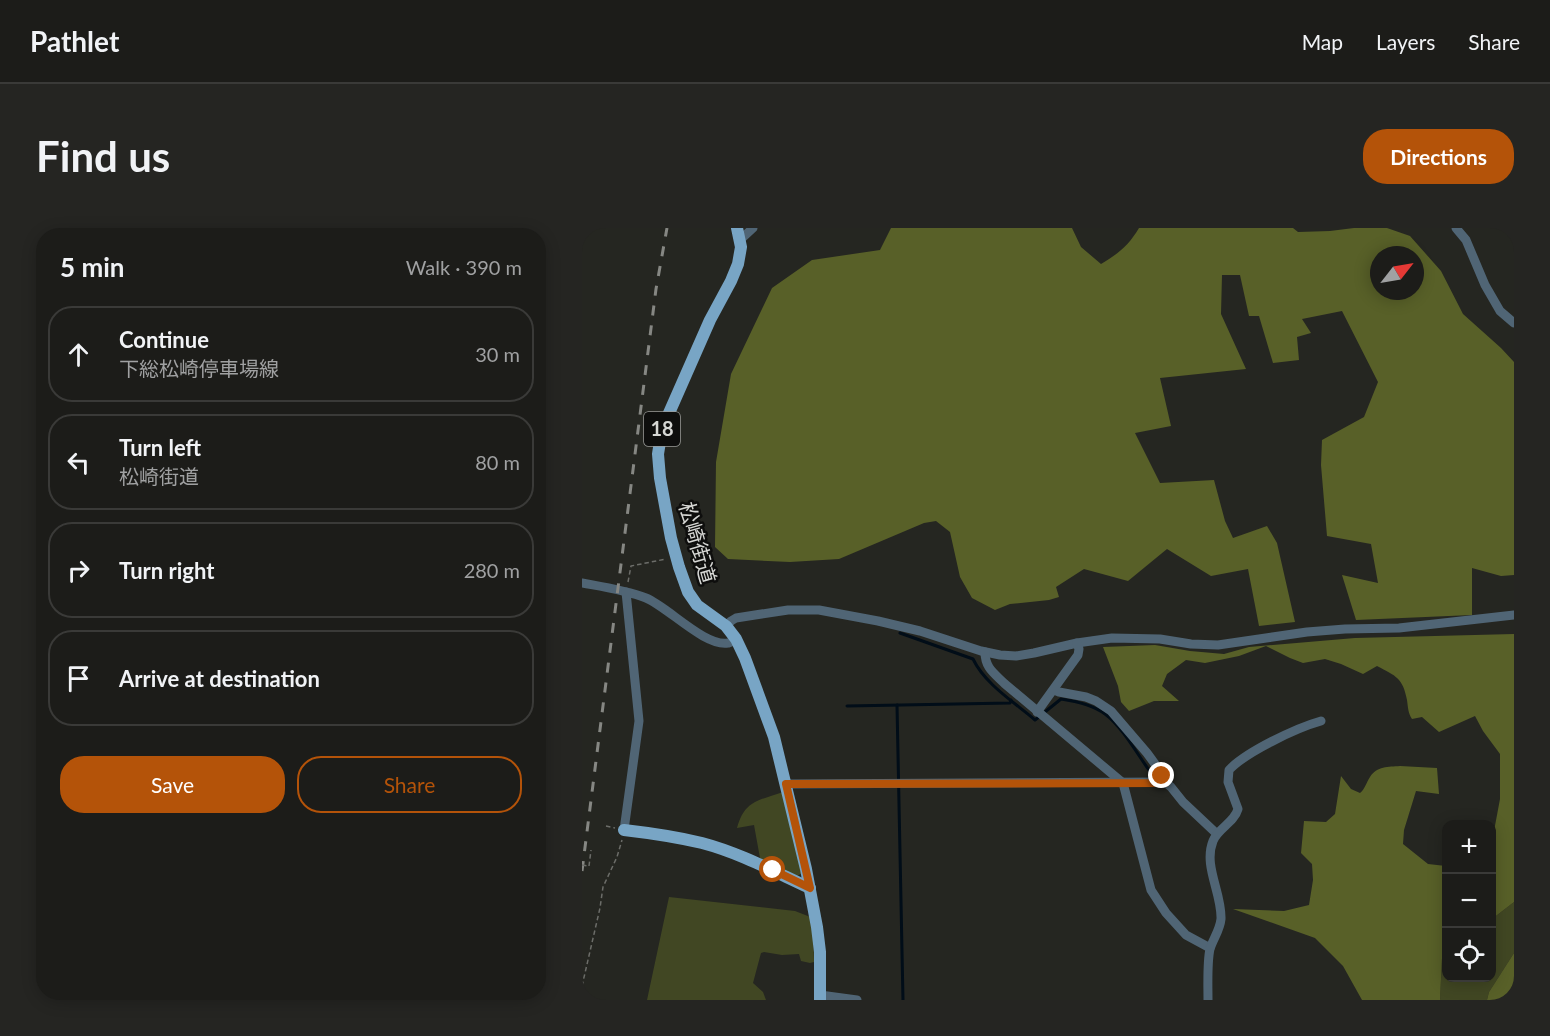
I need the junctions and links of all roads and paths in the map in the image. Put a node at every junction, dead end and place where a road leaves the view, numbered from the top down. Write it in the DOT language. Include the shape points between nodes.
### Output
graph roads {
  1 [pos="753,228"];
  2 [pos="1456,228"];
  3 [pos="738,234"];
  4 [pos="1514,323"];
  5 [pos="676,556"];
  6 [pos="582,582"];
  7 [pos="626,592"];
  8 [pos="1514,615"];
  9 [pos="726,626"];
  10 [pos="736,639"];
  11 [pos="1077,643"];
  12 [pos="985,652"];
  13 [pos="1054,690"];
  14 [pos="1037,712"];
  15 [pos="1321,721"];
  16 [pos="1123,783"];
  17 [pos="1165,783"];
  18 [pos="786,784"];
  19 [pos="624,830"];
  20 [pos="1217,834"];
  21 [pos="591,850"];
  22 [pos="582,865"];
  23 [pos="810,888"];
  24 [pos="1210,948"];
  25 [pos="582,986"];
  26 [pos="820,998"];
  27 [pos="857,1000"];
  28 [pos="1208,1000"];
  1 -- 3 [label="street"];
  2 -- 4 [label="street" via="1466,240 1500,311"];
  3 -- 5 [label="main road, 松崎街道 / 18" via="741,256 662,429 660,478"];
  5 -- 7 [label="path" via="631,566"];
  5 -- 9 [label="main road, 松崎街道 / 18" via="688,592 697,605"];
  6 -- 7 [label="street"];
  7 -- 10 [label="street" via="657,604 696,633 724,643"];
  7 -- 19 [label="street" via="639,721"];
  8 -- 11 [label="street" via="1400,628 1307,632 1218,645 1133,638"];
  9 -- 10 [label="main road, 松崎街道 / 18"];
  9 -- 12 [label="street" via="736,618 819,610 920,631"];
  10 -- 18 [label="main road, 松崎街道 / 18" via="771,727"];
  11 -- 12 [label="street" via="1016,656"];
  11 -- 13 [label="street" via="1078,655"];
  12 -- 14 [label="street" via="987,666"];
  13 -- 14 [label="street"];
  13 -- 17 [label="street" via="1086,697 1111,711 1147,753"];
  14 -- 16 [label="street"];
  15 -- 20 [label="street" via="1276,740 1229,770 1228,782 1237,812"];
  16 -- 17 [label="street"];
  16 -- 18 [label="street"];
  16 -- 24 [label="street" via="1151,890 1186,935"];
  17 -- 20 [label="street"];
  18 -- 23 [label="main road, 松崎街道 / 18"];
  19 -- 23 [label="main road" via="718,848"];
  19 -- 25 [label="path" via="603,887"];
  20 -- 24 [label="street" via="1211,848 1211,867 1221,920"];
  21 -- 22 [label="path, bridge" via="589,866"];
  23 -- 26 [label="main road, 松崎街道 / 18" via="820,952"];
  24 -- 28 [label="street"];
  26 -- 27 [label="street"];
}
